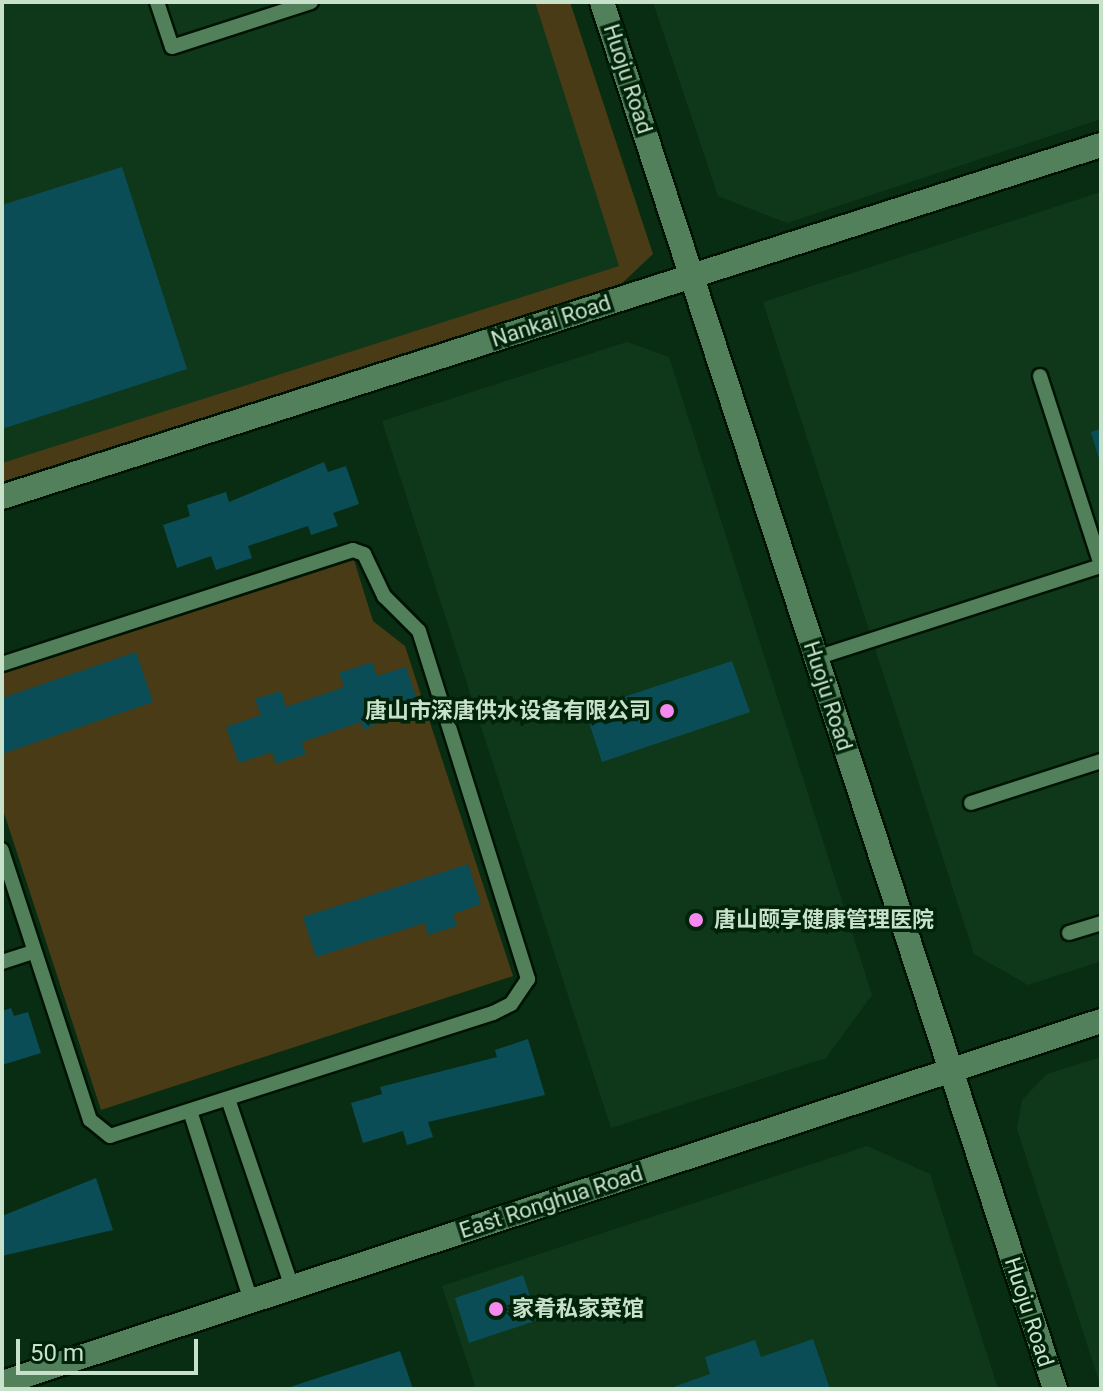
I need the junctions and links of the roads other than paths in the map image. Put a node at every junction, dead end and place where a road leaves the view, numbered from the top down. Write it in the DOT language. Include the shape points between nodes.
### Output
graph roads {
  1 [pos="157,2"];
  2 [pos="311,2"];
  3 [pos="602,2"];
  4 [pos="1101,145"];
  5 [pos="692,276"];
  6 [pos="1040,376"];
  7 [pos="2,497"];
  8 [pos="1101,566"];
  9 [pos="816,658"];
  10 [pos="2,664"];
  11 [pos="1101,761"];
  12 [pos="971,803"];
  13 [pos="2,850"];
  14 [pos="1101,923"];
  15 [pos="1069,933"];
  16 [pos="33,952"];
  17 [pos="2,962"];
  18 [pos="1101,1021"];
  19 [pos="950,1070"];
  20 [pos="228,1099"];
  21 [pos="190,1111"];
  22 [pos="292,1287"];
  23 [pos="251,1301"];
  24 [pos="2,1383"];
  25 [pos="1055,1389"];
  1 -- 2 [label="lane" via="172,47"];
  3 -- 5 [label="street, Huoju Road"];
  4 -- 5 [label="street, Nankai Road"];
  5 -- 7 [label="street, Nankai Road"];
  5 -- 9 [label="street, Huoju Road"];
  6 -- 8 [label="lane"];
  8 -- 9 [label="lane"];
  9 -- 19 [label="street, Huoju Road"];
  10 -- 20 [label="lane" via="353,550 370,561 384,596 419,631 528,969 523,992 493,1013"];
  11 -- 12 [label="lane"];
  13 -- 16 [label="lane"];
  14 -- 15 [label="lane"];
  16 -- 17 [label="lane"];
  16 -- 21 [label="lane" via="99,1131 110,1136"];
  18 -- 19 [label="street, East Ronghua Road"];
  19 -- 22 [label="street, East Ronghua Road"];
  19 -- 25 [label="street, Huoju Road"];
  20 -- 21 [label="lane"];
  20 -- 22 [label="lane"];
  21 -- 23 [label="lane"];
  22 -- 23 [label="street, East Ronghua Road"];
  23 -- 24 [label="street, East Ronghua Road"];
}
